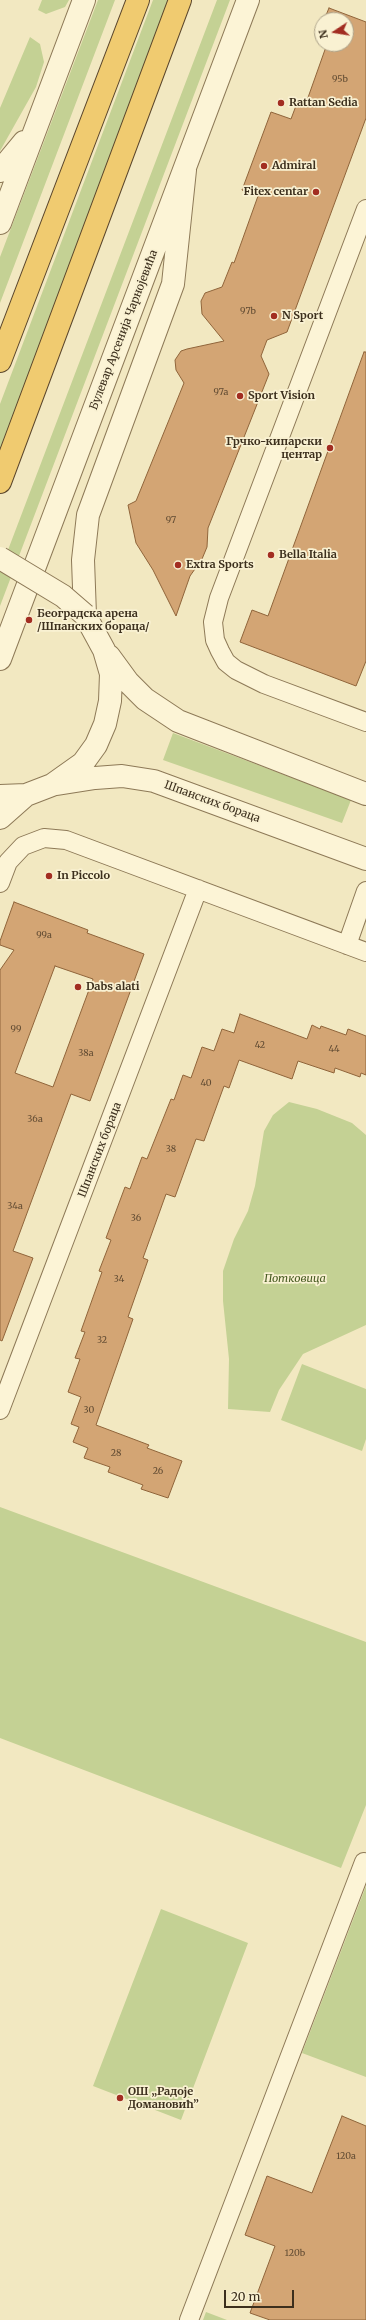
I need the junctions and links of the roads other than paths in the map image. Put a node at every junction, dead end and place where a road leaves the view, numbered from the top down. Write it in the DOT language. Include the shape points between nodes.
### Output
graph roads {
  1 [pos="84,0"];
  2 [pos="138,0"];
  3 [pos="180,0"];
  4 [pos="248,0"];
  5 [pos="36,127"];
  6 [pos="185,170"];
  7 [pos="0,171"];
  8 [pos="366,209"];
  9 [pos="0,223"];
  10 [pos="0,361"];
  11 [pos="0,482"];
  12 [pos="0,558"];
  13 [pos="85,615"];
  14 [pos="104,650"];
  15 [pos="0,659"];
  16 [pos="366,722"];
  17 [pos="52,785"];
  18 [pos="366,794"];
  19 [pos="26,795"];
  20 [pos="0,796"];
  21 [pos="0,818"];
  22 [pos="366,859"];
  23 [pos="0,883"];
  24 [pos="198,889"];
  25 [pos="366,891"];
  26 [pos="347,945"];
  27 [pos="366,952"];
  28 [pos="0,1410"];
  29 [pos="364,1862"];
  30 [pos="189,2320"];
  1 -- 5 [label="street"];
  2 -- 10 [label="highway"];
  3 -- 11 [label="highway"];
  4 -- 6 [label="street, Булевар Арсенија Чарнојевића"];
  5 -- 7 [label="street"];
  5 -- 9 [label="street"];
  6 -- 13 [label="street" via="173,284 88,515 83,560"];
  6 -- 15 [label="street, Булевар Арсенија Чарнојевића"];
  8 -- 16 [label="street" via="219,598 213,622 215,640 220,651 226,662 236,670 264,684"];
  12 -- 13 [label="street, bridge" via="63,596"];
  13 -- 14 [label="street"];
  14 -- 17 [label="street" via="111,674 110,701 105,724 96,745 83,763"];
  14 -- 18 [label="street" via="128,682 160,711 178,721"];
  17 -- 19 [label="street"];
  17 -- 22 [label="street, Шпанских бораца" via="115,777 154,781"];
  19 -- 20 [label="street"];
  19 -- 21 [label="street"];
  23 -- 24 [label="street" via="8,862 23,846 44,838 66,840"];
  24 -- 26 [label="street"];
  24 -- 28 [label="street, Шпанских бораца"];
  25 -- 26 [label="street"];
  26 -- 27 [label="street"];
  29 -- 30 [label="street"];
}
